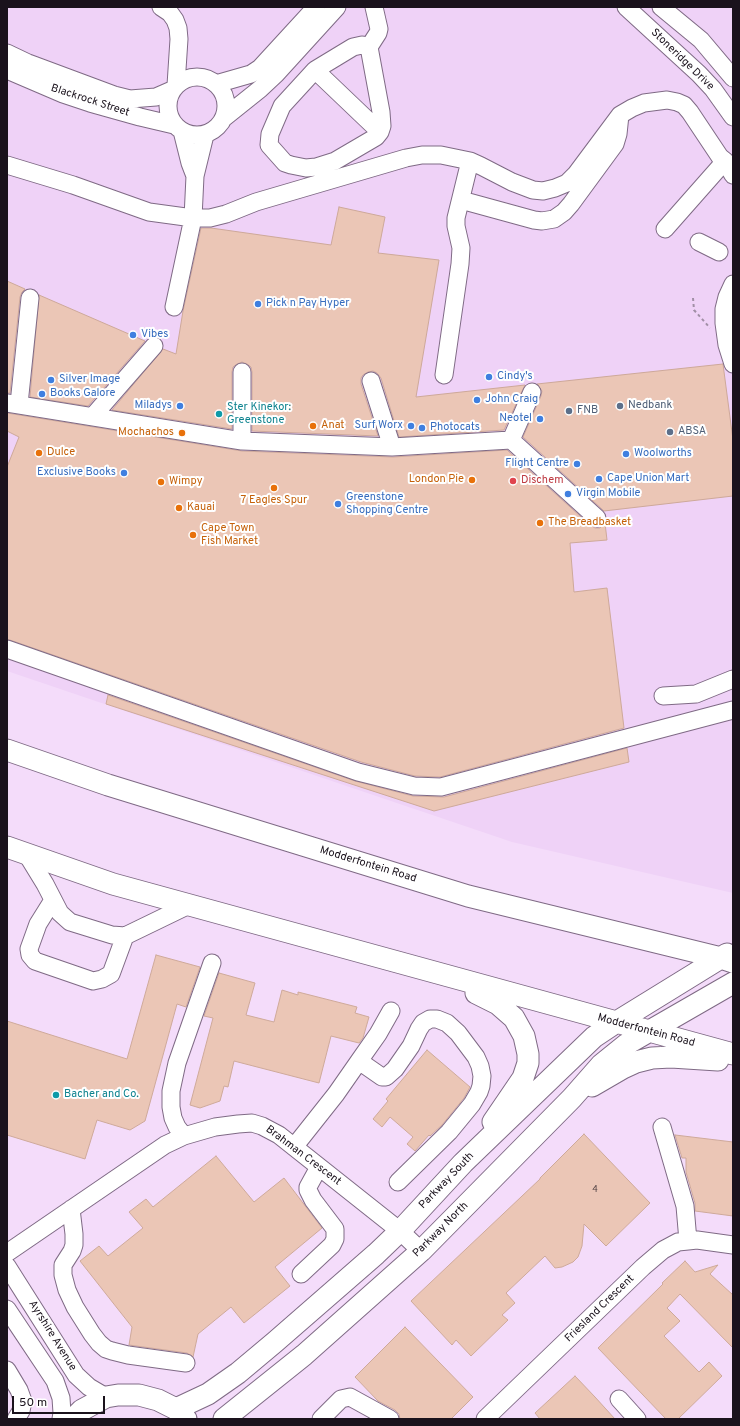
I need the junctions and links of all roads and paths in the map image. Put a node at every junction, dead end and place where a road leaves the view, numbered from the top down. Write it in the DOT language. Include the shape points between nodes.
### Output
graph roads {
  1 [pos="161,7"];
  2 [pos="360,7"];
  3 [pos="626,7"];
  4 [pos="660,7"];
  5 [pos="339,8"];
  6 [pos="308,10"];
  7 [pos="375,13"];
  8 [pos="179,40"];
  9 [pos="369,47"];
  10 [pos="7,54"];
  11 [pos="7,70"];
  12 [pos="315,70"];
  13 [pos="195,77"];
  14 [pos="733,78"];
  15 [pos="216,84"];
  16 [pos="174,88"];
  17 [pos="620,115"];
  18 [pos="225,117"];
  19 [pos="733,117"];
  20 [pos="178,128"];
  21 [pos="380,132"];
  22 [pos="205,135"];
  23 [pos="470,161"];
  24 [pos="725,163"];
  25 [pos="7,165"];
  26 [pos="195,176"];
  27 [pos="461,200"];
  28 [pos="193,218"];
  29 [pos="670,223"];
  30 [pos="699,242"];
  31 [pos="719,252"];
  32 [pos="733,284"];
  33 [pos="30,298"];
  34 [pos="693,298"];
  35 [pos="174,307"];
  36 [pos="708,327"];
  37 [pos="154,346"];
  38 [pos="733,364"];
  39 [pos="242,372"];
  40 [pos="444,374"];
  41 [pos="371,381"];
  42 [pos="532,392"];
  43 [pos="13,403"];
  44 [pos="94,416"];
  45 [pos="511,440"];
  46 [pos="242,441"];
  47 [pos="392,447"];
  48 [pos="597,518"];
  49 [pos="7,649"];
  50 [pos="733,679"];
  51 [pos="663,696"];
  52 [pos="733,710"];
  53 [pos="7,750"];
  54 [pos="17,850"];
  55 [pos="53,900"];
  56 [pos="189,905"];
  57 [pos="125,936"];
  58 [pos="364,954"];
  59 [pos="729,957"];
  60 [pos="212,963"];
  61 [pos="733,982"];
  62 [pos="391,1011"];
  63 [pos="615,1023"];
  64 [pos="650,1032"];
  65 [pos="733,1054"];
  66 [pos="359,1061"];
  67 [pos="733,1061"];
  68 [pos="572,1098"];
  69 [pos="662,1127"];
  70 [pos="184,1136"];
  71 [pos="294,1147"];
  72 [pos="463,1163"];
  73 [pos="319,1167"];
  74 [pos="398,1182"];
  75 [pos="71,1209"];
  76 [pos="400,1231"];
  77 [pos="688,1241"];
  78 [pos="733,1245"];
  79 [pos="421,1251"];
  80 [pos="7,1253"];
  81 [pos="7,1266"];
  82 [pos="301,1274"];
  83 [pos="7,1309"];
  84 [pos="186,1364"];
  85 [pos="7,1370"];
  86 [pos="106,1397"];
  87 [pos="618,1399"];
  88 [pos="181,1414"];
  89 [pos="378,1416"];
  90 [pos="16,1419"];
  91 [pos="61,1419"];
  92 [pos="73,1419"];
  93 [pos="224,1419"];
  94 [pos="321,1419"];
  95 [pos="485,1419"];
  96 [pos="637,1419"];
  1 -- 8 [label="street" via="175,20"];
  2 -- 7 [label="street"];
  3 -- 19 [label="street, Stoneridge Drive" via="699,74"];
  4 -- 14 [label="street" via="701,40"];
  5 -- 18 [label="street" via="276,74"];
  6 -- 15 [label="street" via="260,68 250,74"];
  7 -- 9 [label="street" via="379,29"];
  8 -- 13 [label="street"];
  8 -- 16 [label="street"];
  9 -- 12 [label="street" via="353,47"];
  9 -- 21 [label="street" via="381,112"];
  10 -- 16 [label="street, Blackrock Street" via="130,99 156,97"];
  11 -- 20 [label="street, Blackrock Street" via="63,94"];
  12 -- 21 [label="street"];
  12 -- 21 [label="street" via="282,106 270,134 269,145 285,163 306,168 335,161 376,137"];
  13 -- 15 [label="street" via="205,78"];
  13 -- 16 [label="street" via="185,79"];
  15 -- 18 [label="street" via="226,98"];
  16 -- 20 [label="street" via="168,103 168,113"];
  17 -- 23 [label="street" via="576,174 567,183 555,188 533,190"];
  17 -- 24 [label="street" via="644,103 667,100 676,102 690,112"];
  17 -- 27 [label="street" via="614,144 571,204 554,219 534,220"];
  18 -- 22 [label="street" via="214,131"];
  20 -- 22 [label="street" via="196,136"];
  20 -- 26 [label="street"];
  22 -- 26 [label="street"];
  23 -- 27 [label="street"];
  23 -- 28 [label="street" via="441,155 406,158 256,202 226,214 210,218"];
  24 -- 29 [label="street"];
  25 -- 28 [label="street" via="149,212"];
  26 -- 28 [label="street"];
  27 -- 40 [label="street" via="456,222 460,239 460,264"];
  28 -- 35 [label="street"];
  30 -- 31 [label="street"];
  32 -- 38 [label="street" via="724,309 724,323"];
  33 -- 43 [label="street"];
  34 -- 36 [label="path" via="694,310"];
  37 -- 44 [label="street"];
  39 -- 46 [label="street"];
  41 -- 47 [label="street"];
  42 -- 45 [label="street"];
  43 -- 44 [label="street"];
  44 -- 46 [label="street"];
  45 -- 47 [label="street"];
  45 -- 48 [label="street"];
  46 -- 47 [label="street"];
  49 -- 52 [label="street" via="358,772 414,786 441,787"];
  50 -- 51 [label="street" via="696,694"];
  53 -- 59 [label="main road, Modderfontein Road" via="468,896"];
  54 -- 55 [label="street"];
  54 -- 56 [label="main road, Modderfontein Road" via="113,884"];
  55 -- 57 [label="street" via="60,913 70,922 112,935"];
  55 -- 57 [label="street" via="38,924 29,950 36,961 92,981 102,979 111,974"];
  56 -- 57 [label="street"];
  56 -- 58 [label="main road, Modderfontein Road"];
  58 -- 63 [label="main road, Modderfontein Road"];
  58 -- 72 [label="main road" via="486,996 509,1013 521,1029 528,1054 526,1072 505,1106"];
  59 -- 61 [label="main road"];
  59 -- 63 [label="main road, Parkway South"];
  60 -- 70 [label="street" via="177,1063 171,1091 170,1107 177,1127"];
  61 -- 64 [label="main road, Parkway North"];
  62 -- 66 [label="street"];
  63 -- 64 [label="main road, Modderfontein Road"];
  63 -- 72 [label="main road, Parkway South" via="584,1046"];
  64 -- 65 [label="main road, Modderfontein Road"];
  64 -- 68 [label="main road, Parkway North" via="627,1044 601,1065"];
  66 -- 71 [label="street"];
  66 -- 74 [label="street" via="382,1077 386,1077 411,1046 423,1023 437,1019 448,1023 458,1033 480,1066 480,1092 472,1104"];
  67 -- 68 [label="main road" via="652,1058 623,1068"];
  68 -- 79 [label="main road, Parkway North"];
  69 -- 77 [label="street" via="685,1206"];
  70 -- 71 [label="street, Brahman Crescent" via="215,1127 252,1123 270,1129"];
  70 -- 75 [label="street, Brahman Crescent" via="165,1145"];
  71 -- 73 [label="street, Brahman Crescent"];
  72 -- 76 [label="main road, Parkway South"];
  73 -- 76 [label="street, Brahman Crescent"];
  73 -- 82 [label="street" via="308,1190 335,1229 335,1239 332,1245"];
  75 -- 80 [label="street, Brahman Crescent"];
  75 -- 84 [label="street" via="74,1245 63,1265 64,1275 67,1290 75,1307 92,1334 106,1349"];
  76 -- 79 [label="street, Brahman Crescent"];
  76 -- 88 [label="main road, Parkway South" via="238,1373"];
  77 -- 78 [label="street, Friesland Crescent"];
  77 -- 95 [label="street, Friesland Crescent" via="670,1246 643,1267"];
  79 -- 93 [label="main road, Parkway North" via="304,1355"];
  81 -- 86 [label="street, Ayrshire Avenue" via="76,1375"];
  83 -- 91 [label="street, Ayrshire Avenue" via="54,1381 61,1398"];
  85 -- 90 [label="street" via="22,1400 21,1412"];
  86 -- 88 [label="main road" via="139,1395 158,1400"];
  86 -- 92 [label="main road" via="82,1410"];
  87 -- 96 [label="street"];
  89 -- 94 [label="street" via="350,1397 336,1403"];
}
